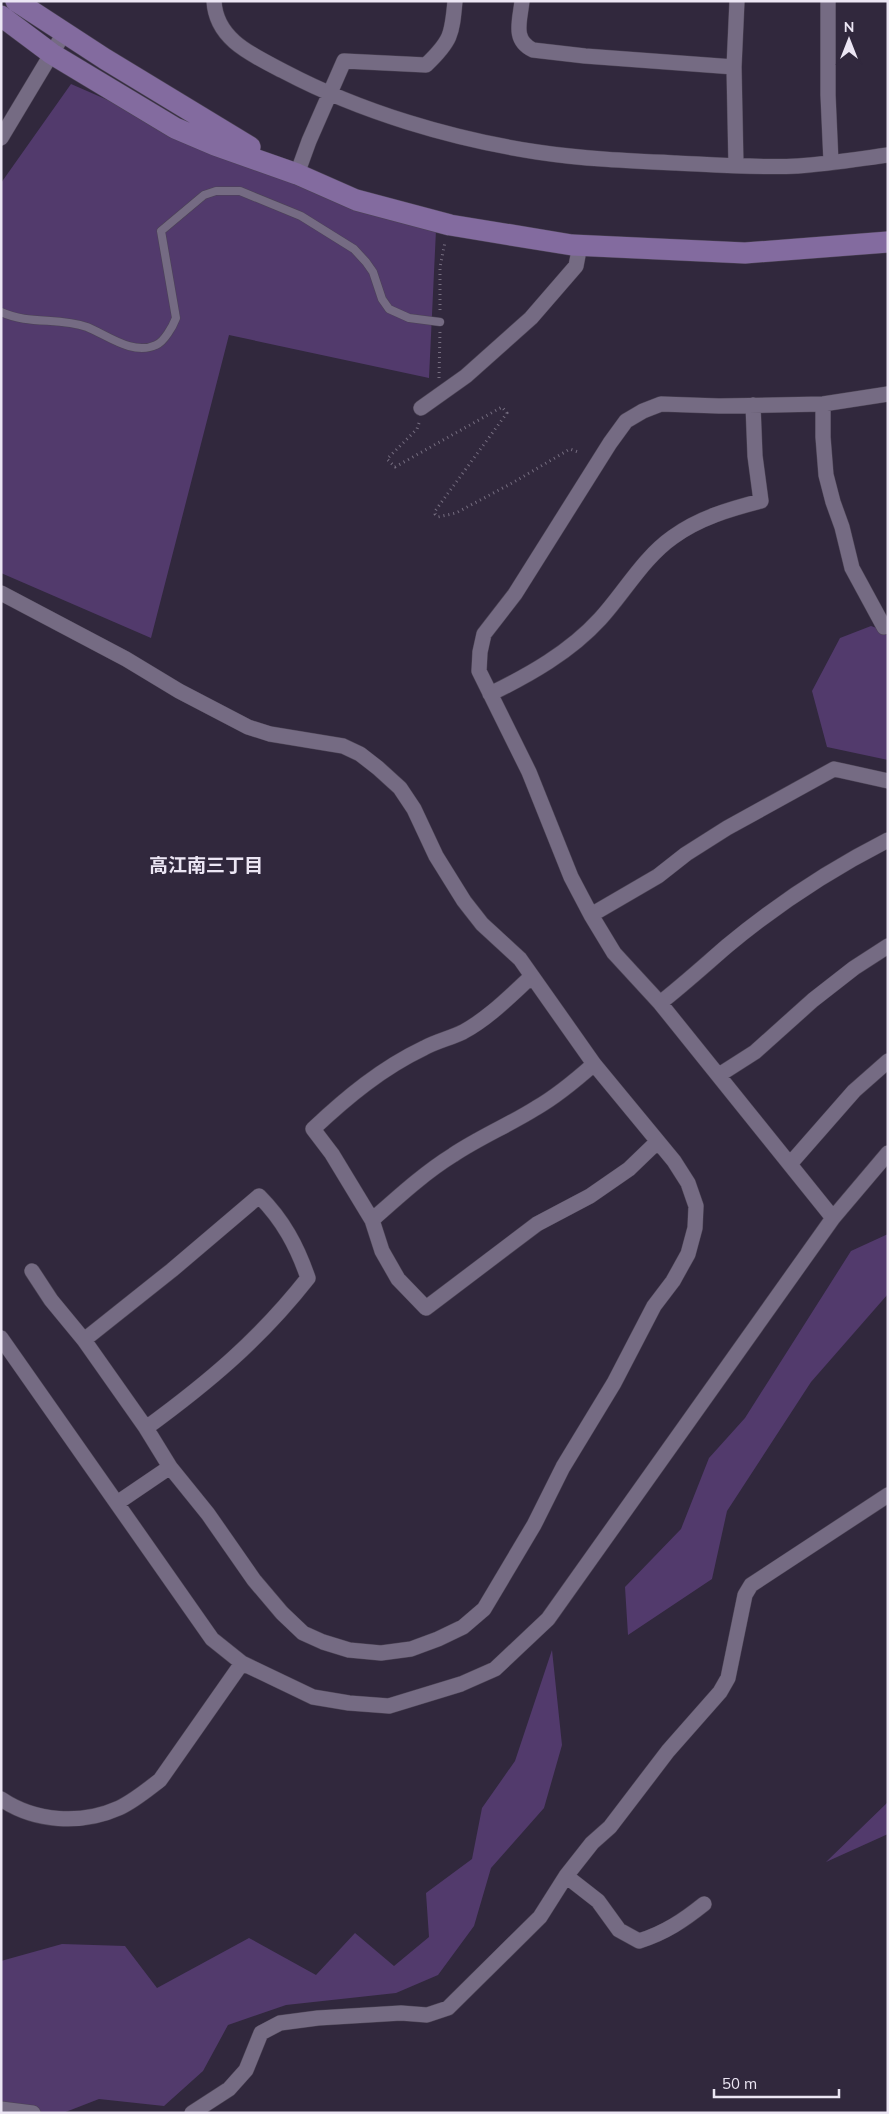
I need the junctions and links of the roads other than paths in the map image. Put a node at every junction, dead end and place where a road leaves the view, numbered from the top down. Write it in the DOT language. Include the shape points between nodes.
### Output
graph roads {
  1 [pos="16,1"];
  2 [pos="214,1"];
  3 [pos="455,1"];
  4 [pos="522,1"];
  5 [pos="737,1"];
  6 [pos="828,1"];
  7 [pos="1,16"];
  8 [pos="64,33"];
  9 [pos="52,54"];
  10 [pos="734,67"];
  11 [pos="330,94"];
  12 [pos="1,138"];
  13 [pos="888,155"];
  14 [pos="831,162"];
  15 [pos="736,166"];
  16 [pos="298,174"];
  17 [pos="888,242"];
  18 [pos="580,245"];
  19 [pos="1,312"];
  20 [pos="440,322"];
  21 [pos="888,394"];
  22 [pos="823,404"];
  23 [pos="753,405"];
  24 [pos="421,408"];
  25 [pos="1,593"];
  26 [pos="888,626"];
  27 [pos="490,694"];
  28 [pos="888,781"];
  29 [pos="888,840"];
  30 [pos="591,915"];
  31 [pos="888,946"];
  32 [pos="532,976"];
  33 [pos="660,1004"];
  34 [pos="888,1062"];
  35 [pos="594,1064"];
  36 [pos="718,1076"];
  37 [pos="657,1142"];
  38 [pos="888,1153"];
  39 [pos="790,1164"];
  40 [pos="833,1218"];
  41 [pos="372,1220"];
  42 [pos="32,1271"];
  43 [pos="1,1338"];
  44 [pos="84,1340"];
  45 [pos="146,1428"];
  46 [pos="170,1467"];
  47 [pos="888,1495"];
  48 [pos="117,1503"];
  49 [pos="242,1663"];
  50 [pos="1,1799"];
  51 [pos="566,1876"];
  52 [pos="704,1904"];
  53 [pos="1,2109"];
  54 [pos="33,2113"];
  55 [pos="192,2113"];
  1 -- 8 [label="street"];
  2 -- 11 [label="street" via="220,22 234,43"];
  3 -- 11 [label="street" via="453,26 445,47 426,66 344,61"];
  4 -- 10 [label="street" via="520,40 533,50"];
  5 -- 10 [label="street"];
  6 -- 14 [label="street"];
  7 -- 9 [label="street"];
  8 -- 9 [label="street"];
  8 -- 16 [label="street" via="230,136"];
  9 -- 12 [label="street"];
  9 -- 16 [label="street" via="175,128 215,146"];
  10 -- 15 [label="street"];
  11 -- 15 [label="street" via="400,119 538,152"];
  11 -- 16 [label="street"];
  13 -- 14 [label="street"];
  14 -- 15 [label="street" via="796,166"];
  16 -- 18 [label="street" via="356,200 450,225"];
  17 -- 18 [label="street" via="746,253"];
  18 -- 24 [label="street" via="576,266 531,318 466,376"];
  19 -- 20 [label="lane" via="33,321 74,323 129,346 156,346 176,318 161,231 204,195 228,190 240,191 301,216 344,242 373,272 389,309 409,318"];
  21 -- 22 [label="street"];
  22 -- 23 [label="street"];
  22 -- 26 [label="street" via="826,466 852,568 884,627"];
  23 -- 27 [label="street" via="760,501 726,510 672,537 628,583 599,620 578,639 530,674"];
  23 -- 27 [label="street" via="661,404 626,421 515,594 484,634 479,671"];
  25 -- 32 [label="street" via="248,727 270,734 343,746 360,754 400,788 464,901 482,924 520,959"];
  27 -- 30 [label="street" via="529,772 571,876"];
  28 -- 30 [label="street" via="834,769 727,828 658,876"];
  29 -- 33 [label="street" via="778,908 728,945"];
  30 -- 33 [label="street" via="614,953"];
  31 -- 36 [label="street" via="827,989 755,1052"];
  32 -- 35 [label="street"];
  32 -- 41 [label="street" via="463,1032 424,1048 378,1075 346,1098 314,1129"];
  33 -- 36 [label="street"];
  34 -- 39 [label="street" via="854,1092"];
  35 -- 37 [label="street"];
  35 -- 41 [label="street" via="572,1084 536,1108 452,1155"];
  36 -- 39 [label="street"];
  37 -- 41 [label="street" via="629,1169 590,1196 536,1224 426,1308 398,1279 382,1251"];
  37 -- 46 [label="street" via="688,1183 696,1206 695,1228 688,1254 654,1306 614,1383 562,1467 503,1579 484,1609 463,1627 410,1649 381,1653 349,1650 303,1633 254,1580"];
  38 -- 40 [label="street"];
  39 -- 40 [label="street"];
  40 -- 49 [label="street" via="548,1619 495,1668 461,1684 389,1706 313,1698"];
  42 -- 44 [label="street"];
  43 -- 48 [label="street"];
  44 -- 45 [label="street"];
  44 -- 45 [label="street" via="259,1196 283,1223 297,1247 308,1278 285,1308 247,1347 196,1392"];
  45 -- 46 [label="street"];
  46 -- 48 [label="street"];
  47 -- 51 [label="street" via="750,1585 728,1678 720,1692"];
  48 -- 49 [label="street" via="212,1639"];
  49 -- 50 [label="street" via="160,1780 119,1808 71,1819 48,1818"];
  51 -- 52 [label="street" via="598,1901 619,1930 639,1941 660,1935"];
  51 -- 55 [label="street" via="540,1918 448,2008 427,2015 318,2018 280,2023 261,2033 246,2070 230,2088"];
  53 -- 54 [label="street"];
}
